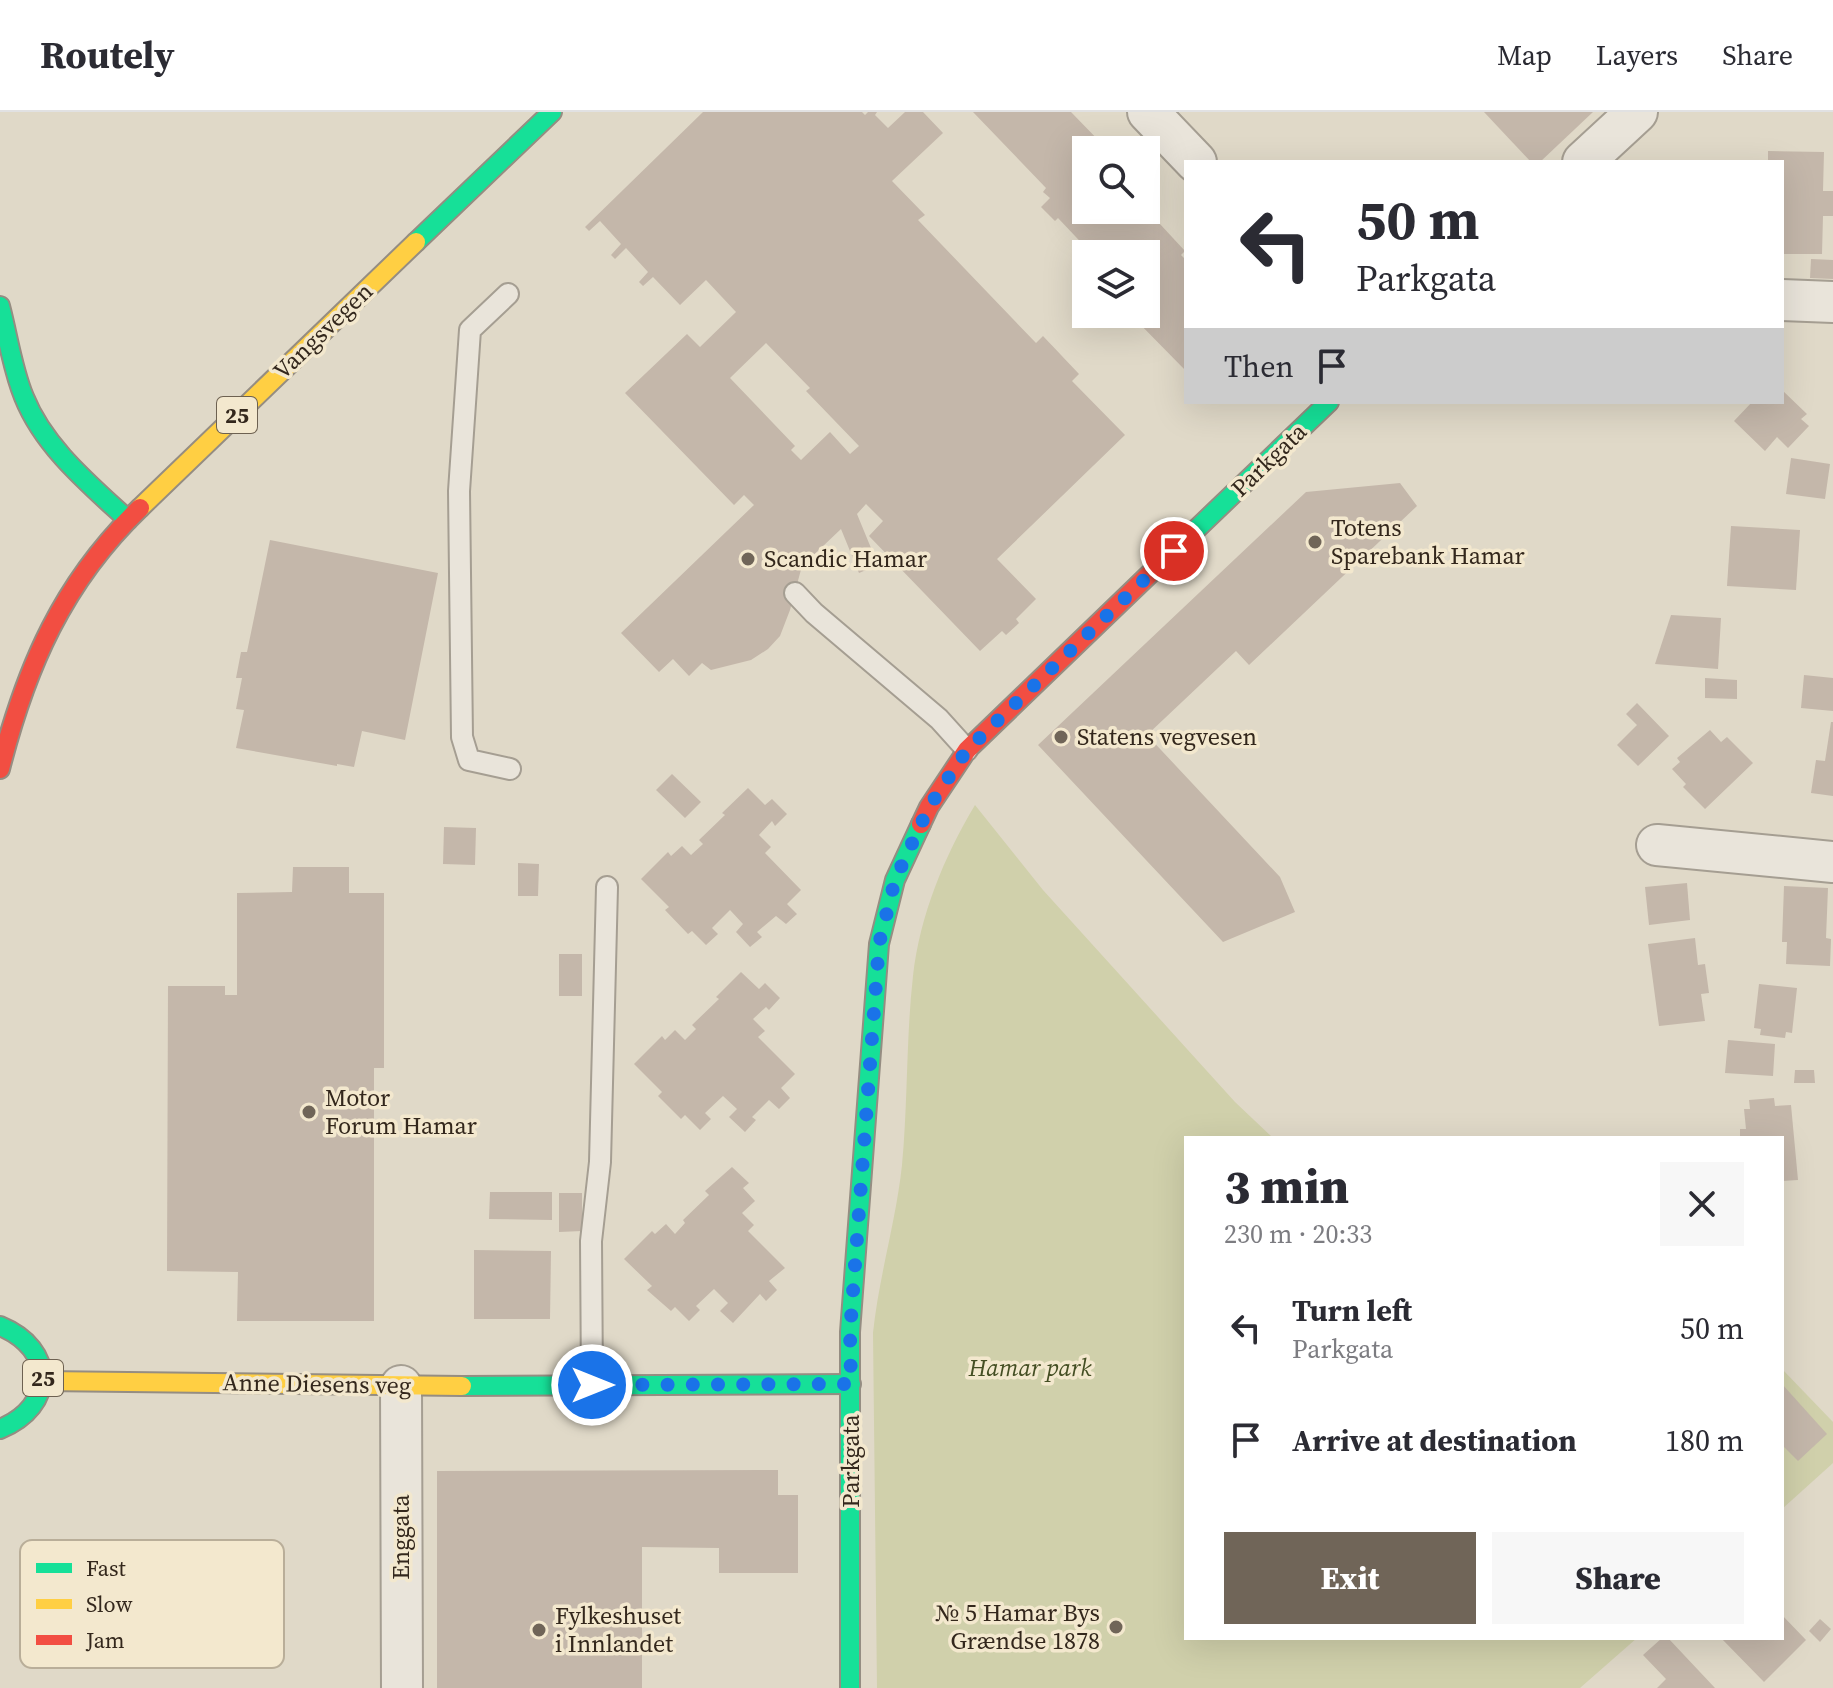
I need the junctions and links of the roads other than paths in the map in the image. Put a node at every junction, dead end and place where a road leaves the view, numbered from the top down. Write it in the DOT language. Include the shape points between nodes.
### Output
graph roads {
  1 [pos="552,112"];
  2 [pos="1148,112"];
  3 [pos="1637,112"];
  4 [pos="1194,160"];
  5 [pos="1585,160"];
  6 [pos="508,294"];
  7 [pos="1784,300"];
  8 [pos="1833,302"];
  9 [pos="0,306"];
  10 [pos="1327,404"];
  11 [pos="12,405"];
  12 [pos="128,520"];
  13 [pos="795,593"];
  14 [pos="967,750"];
  15 [pos="0,769"];
  16 [pos="510,769"];
  17 [pos="1657,845"];
  18 [pos="1833,862"];
  19 [pos="607,887"];
  20 [pos="0,1326"];
  21 [pos="43,1381"];
  22 [pos="851,1384"];
  23 [pos="592,1385"];
  24 [pos="401,1386"];
  25 [pos="0,1429"];
  26 [pos="402,1688"];
  27 [pos="850,1688"];
  1 -- 12 [label="main road, Vangsvegen / 25"];
  2 -- 4 [label="street"];
  3 -- 5 [label="street"];
  6 -- 16 [label="lane" via="470,330 459,491 462,737 469,760"];
  7 -- 8 [label="street"];
  9 -- 11 [label="main road"];
  10 -- 14 [label="main road, Parkgata"];
  11 -- 12 [label="main road" via="39,426"];
  12 -- 15 [label="main road, Vangsvegen / 25" via="93,557 61,604 30,665"];
  13 -- 14 [label="lane" via="939,719"];
  14 -- 22 [label="main road, Parkgata" via="929,807 895,880 879,944 850,1332"];
  17 -- 18 [label="street"];
  19 -- 23 [label="lane" via="600,1162 591,1241"];
  20 -- 21 [label="main road, 25" via="23,1336 35,1350"];
  21 -- 24 [label="main road, Anne Diesens veg"];
  21 -- 25 [label="main road, 25" via="32,1410"];
  22 -- 23 [label="main road, Anne Diesens veg"];
  22 -- 27 [label="main road, Parkgata"];
  23 -- 24 [label="main road, Anne Diesens veg"];
  24 -- 26 [label="street, Enggata"];
}
